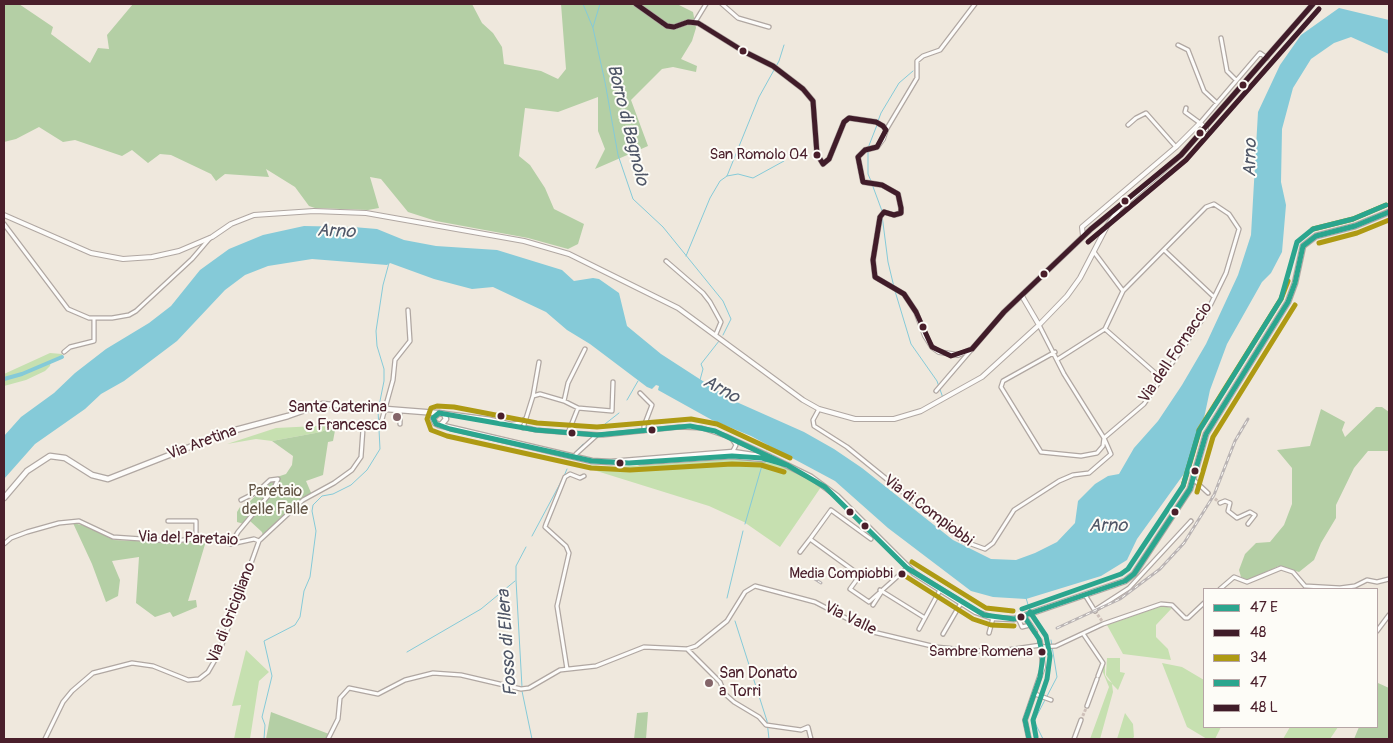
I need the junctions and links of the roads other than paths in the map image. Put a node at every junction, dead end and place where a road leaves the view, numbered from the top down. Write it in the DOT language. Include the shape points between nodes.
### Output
graph roads {
  1 [pos="636,4"];
  2 [pos="706,4"];
  3 [pos="722,4"];
  4 [pos="975,4"];
  5 [pos="1313,4"];
  6 [pos="695,22"];
  7 [pos="769,27"];
  8 [pos="1220,38"];
  9 [pos="1178,45"];
  10 [pos="1267,58"];
  11 [pos="1236,80"];
  12 [pos="1217,103"];
  13 [pos="1186,108"];
  14 [pos="1200,123"];
  15 [pos="1128,125"];
  16 [pos="1206,128"];
  17 [pos="886,130"];
  18 [pos="1176,147"];
  19 [pos="1128,200"];
  20 [pos="1389,212"];
  21 [pos="4,215"];
  22 [pos="4,224"];
  23 [pos="1083,236"];
  24 [pos="212,237"];
  25 [pos="1164,250"];
  26 [pos="1094,252"];
  27 [pos="666,261"];
  28 [pos="1123,291"];
  29 [pos="1022,296"];
  30 [pos="1214,297"];
  31 [pos="408,310"];
  32 [pos="94,318"];
  33 [pos="1039,325"];
  34 [pos="1106,329"];
  35 [pos="716,334"];
  36 [pos="585,349"];
  37 [pos="972,349"];
  38 [pos="64,352"];
  39 [pos="1055,352"];
  40 [pos="1058,359"];
  41 [pos="539,362"];
  42 [pos="1162,379"];
  43 [pos="613,382"];
  44 [pos="936,391"];
  45 [pos="640,393"];
  46 [pos="533,396"];
  47 [pos="564,401"];
  48 [pos="578,408"];
  49 [pos="819,409"];
  50 [pos="397,410"];
  51 [pos="384,411"];
  52 [pos="424,412"];
  53 [pos="440,413"];
  54 [pos="453,414"];
  55 [pos="525,418"];
  56 [pos="434,420"];
  57 [pos="446,420"];
  58 [pos="381,423"];
  59 [pos="400,424"];
  60 [pos="509,424"];
  61 [pos="441,426"];
  62 [pos="523,428"];
  63 [pos="362,429"];
  64 [pos="457,430"];
  65 [pos="644,431"];
  66 [pos="568,433"];
  67 [pos="597,435"];
  68 [pos="729,437"];
  69 [pos="1104,438"];
  70 [pos="733,452"];
  71 [pos="576,454"];
  72 [pos="723,457"];
  73 [pos="778,460"];
  74 [pos="611,462"];
  75 [pos="787,465"];
  76 [pos="584,476"];
  77 [pos="1194,480"];
  78 [pos="1208,493"];
  79 [pos="4,498"];
  80 [pos="241,500"];
  81 [pos="1220,503"];
  82 [pos="858,519"];
  83 [pos="1191,520"];
  84 [pos="168,521"];
  85 [pos="1248,524"];
  86 [pos="852,525"];
  87 [pos="877,533"];
  88 [pos="196,538"];
  89 [pos="810,539"];
  90 [pos="871,539"];
  91 [pos="259,541"];
  92 [pos="4,544"];
  93 [pos="231,544"];
  94 [pos="800,552"];
  95 [pos="907,568"];
  96 [pos="1389,580"];
  97 [pos="1221,588"];
  98 [pos="1340,588"];
  99 [pos="1340,588"];
  100 [pos="881,590"];
  101 [pos="940,590"];
  102 [pos="1085,595"];
  103 [pos="961,603"];
  104 [pos="1203,604"];
  105 [pos="873,605"];
  106 [pos="1389,615"];
  107 [pos="1024,616"];
  108 [pos="925,618"];
  109 [pos="994,618"];
  110 [pos="1018,618"];
  111 [pos="1030,626"];
  112 [pos="919,629"];
  113 [pos="1378,629"];
  114 [pos="1035,632"];
  115 [pos="988,633"];
  116 [pos="943,634"];
  117 [pos="1084,635"];
  118 [pos="1041,644"];
  119 [pos="687,648"];
  120 [pos="567,669"];
  121 [pos="1037,695"];
  122 [pos="1050,700"];
  123 [pos="1087,706"];
  124 [pos="1081,720"];
  125 [pos="45,739"];
  126 [pos="328,739"];
  127 [pos="811,739"];
  128 [pos="1028,739"];
  129 [pos="1074,739"];
  1 -- 6 [label="main road" via="667,26"];
  2 -- 6 [label="street"];
  3 -- 7 [label="street" via="738,18"];
  4 -- 17 [label="street" via="940,50 923,56 918,62 916,78"];
  5 -- 10 [label="main road"];
  6 -- 17 [label="main road" via="773,66 809,95 813,101 817,154 821,163 825,164 829,159 844,122 849,118 878,123"];
  8 -- 11 [label="street" via="1226,71"];
  9 -- 12 [label="street" via="1188,50 1204,91"];
  10 -- 11 [label="street" via="1260,53"];
  10 -- 16 [label="main road"];
  11 -- 12 [label="street"];
  12 -- 14 [label="street"];
  13 -- 14 [label="street" via="1185,112"];
  14 -- 16 [label="main road"];
  14 -- 18 [label="main road"];
  15 -- 18 [label="street" via="1146,113"];
  16 -- 19 [label="main road" via="1181,155"];
  17 -- 37 [label="main road" via="877,147 865,150 858,157 863,182 882,185 898,194 901,208 901,213 884,212 880,217 873,260 875,277 904,294 932,346 951,356"];
  18 -- 23 [label="main road" via="1082,227"];
  19 -- 23 [label="main road"];
  19 -- 26 [label="main road" via="1107,226"];
  20 -- 77 [label="main road, Via Aretina" via="1355,226 1316,236 1303,246 1288,302 1206,434"];
  21 -- 24 [label="main road" via="91,254 114,258 161,255"];
  22 -- 32 [label="street" via="68,309"];
  23 -- 29 [label="main road"];
  24 -- 32 [label="street" via="136,311"];
  24 -- 35 [label="main road" via="231,224 254,216 314,211 366,213 524,241 569,254 606,271 678,308"];
  25 -- 28 [label="street, Via dell Fornaccio"];
  25 -- 30 [label="street"];
  25 -- 30 [label="street, Via dell Fornaccio" via="1206,207 1214,204 1229,214 1239,229 1226,273"];
  26 -- 28 [label="street"];
  26 -- 33 [label="main road" via="1067,296"];
  27 -- 35 [label="street" via="710,302 721,322"];
  28 -- 34 [label="street"];
  29 -- 33 [label="main road, Via di Compiobbi"];
  29 -- 37 [label="main road"];
  30 -- 42 [label="street, Via dell Fornaccio"];
  31 -- 51 [label="street" via="410,341 395,360"];
  32 -- 38 [label="street" via="94,341 70,347"];
  33 -- 39 [label="street, Via di Compiobbi"];
  33 -- 49 [label="main road" via="982,377 921,411 894,419 869,421"];
  34 -- 40 [label="street"];
  34 -- 42 [label="street"];
  35 -- 49 [label="main road"];
  36 -- 47 [label="street" via="568,383"];
  37 -- 44 [label="street"];
  39 -- 40 [label="street, Via di Compiobbi"];
  39 -- 69 [label="street" via="1000,385 1005,395 1041,452 1081,456 1097,453"];
  40 -- 69 [label="street, Via di Compiobbi"];
  41 -- 46 [label="street"];
  42 -- 69 [label="street, Via dell Fornaccio" via="1144,404"];
  43 -- 48 [label="street" via="612,411"];
  45 -- 65 [label="street" via="652,405"];
  46 -- 47 [label="street" via="540,394"];
  46 -- 55 [label="street"];
  47 -- 48 [label="street"];
  48 -- 66 [label="street"];
  49 -- 69 [label="street, Via di Compiobbi" via="813,420 814,426 963,541 985,549 993,543 1014,510 1059,481 1089,473 1101,464 1111,454"];
  50 -- 51 [label="main road, Via Aretina"];
  50 -- 52 [label="main road, Via Aretina"];
  50 -- 59 [label="street"];
  51 -- 58 [label="street"];
  51 -- 79 [label="main road, Via Aretina" via="367,406 322,404 206,440 108,479 92,475 65,458 50,456 27,471"];
  52 -- 53 [label="main road, Via Aretina"];
  52 -- 56 [label="main road"];
  53 -- 54 [label="street, Via Aretina"];
  53 -- 56 [label="main road"];
  53 -- 57 [label="main road"];
  54 -- 57 [label="street"];
  54 -- 60 [label="street, Via Aretina"];
  55 -- 60 [label="street" via="520,423"];
  55 -- 62 [label="street"];
  56 -- 61 [label="main road"];
  57 -- 61 [label="main road"];
  57 -- 64 [label="main road"];
  60 -- 62 [label="street, Via Aretina"];
  61 -- 64 [label="main road"];
  62 -- 66 [label="street, Via Aretina"];
  63 -- 91 [label="street, Via di Gricigliano" via="360,456 352,470 303,500"];
  64 -- 74 [label="main road" via="580,459"];
  65 -- 67 [label="street, Via Aretina"];
  65 -- 68 [label="street, Via Aretina" via="690,426"];
  66 -- 67 [label="street, Via Aretina"];
  67 -- 71 [label="street"];
  68 -- 70 [label="street" via="736,445"];
  68 -- 73 [label="street, Via Aretina"];
  70 -- 72 [label="street"];
  70 -- 73 [label="main road"];
  70 -- 74 [label="main road"];
  72 -- 74 [label="main road"];
  72 -- 75 [label="main road" via="754,457"];
  73 -- 75 [label="main road, Via Aretina"];
  75 -- 82 [label="main road, Via Aretina" via="825,487"];
  76 -- 120 [label="street" via="580,478 570,474 565,477 545,527 566,546 569,553 557,606"];
  77 -- 78 [label="street"];
  77 -- 102 [label="main road, Via Aretina" via="1134,574 1125,581"];
  80 -- 93 [label="street" via="270,480 278,479"];
  81 -- 85 [label="street" via="1230,503 1228,511 1237,518 1250,512 1255,515"];
  82 -- 86 [label="street"];
  82 -- 95 [label="main road, Via Aretina"];
  83 -- 102 [label="street" via="1130,588 1095,611"];
  84 -- 88 [label="street" via="196,521"];
  86 -- 89 [label="street" via="831,510"];
  86 -- 90 [label="street"];
  87 -- 95 [label="street, Via Aretina"];
  88 -- 92 [label="street, Via del Paretaio" via="172,541 113,537 79,521 27,532 10,538"];
  88 -- 93 [label="street, Via del Paretaio"];
  89 -- 94 [label="street"];
  89 -- 100 [label="street" via="857,573 858,578 850,589 867,602 871,602"];
  91 -- 93 [label="street, Via del Paretaio" via="254,539"];
  91 -- 125 [label="street, Via di Gricigliano" via="219,653 204,676 188,680 153,666 132,663 93,673 63,702"];
  95 -- 100 [label="street"];
  95 -- 101 [label="main road, Via Aretina"];
  96 -- 99 [label="street" via="1366,580"];
  97 -- 98 [label="street" via="1234,576 1246,582 1281,568 1293,572 1305,586"];
  100 -- 105 [label="street"];
  100 -- 108 [label="street"];
  101 -- 103 [label="main road, Via Aretina"];
  101 -- 108 [label="street"];
  102 -- 107 [label="main road, Via Aretina"];
  103 -- 109 [label="main road, Via Aretina"];
  103 -- 116 [label="street"];
  104 -- 117 [label="street, Via Valle" via="1188,618 1167,604 1102,623"];
  106 -- 113 [label="street"];
  107 -- 110 [label="main road, Via Aretina"];
  107 -- 111 [label="main road"];
  108 -- 112 [label="street"];
  109 -- 110 [label="main road, Via Aretina"];
  109 -- 115 [label="street"];
  110 -- 111 [label="street" via="1022,627"];
  111 -- 114 [label="main road"];
  117 -- 118 [label="street, Via Valle" via="1056,646"];
  117 -- 123 [label="street" via="1103,663"];
  118 -- 119 [label="street, Via Valle" via="976,651 936,647 873,632 815,602 755,586 745,592 721,627 700,644"];
  118 -- 121 [label="main road" via="1043,667"];
  119 -- 120 [label="street" via="644,647 596,666"];
  119 -- 127 [label="street" via="720,682 725,694 743,708 768,725 801,730 808,727"];
  120 -- 126 [label="street" via="523,689 461,675 433,673 405,680 378,694 349,688 340,698 338,719"];
  121 -- 122 [label="street"];
  121 -- 128 [label="main road" via="1025,720"];
  124 -- 129 [label="street"];
}
